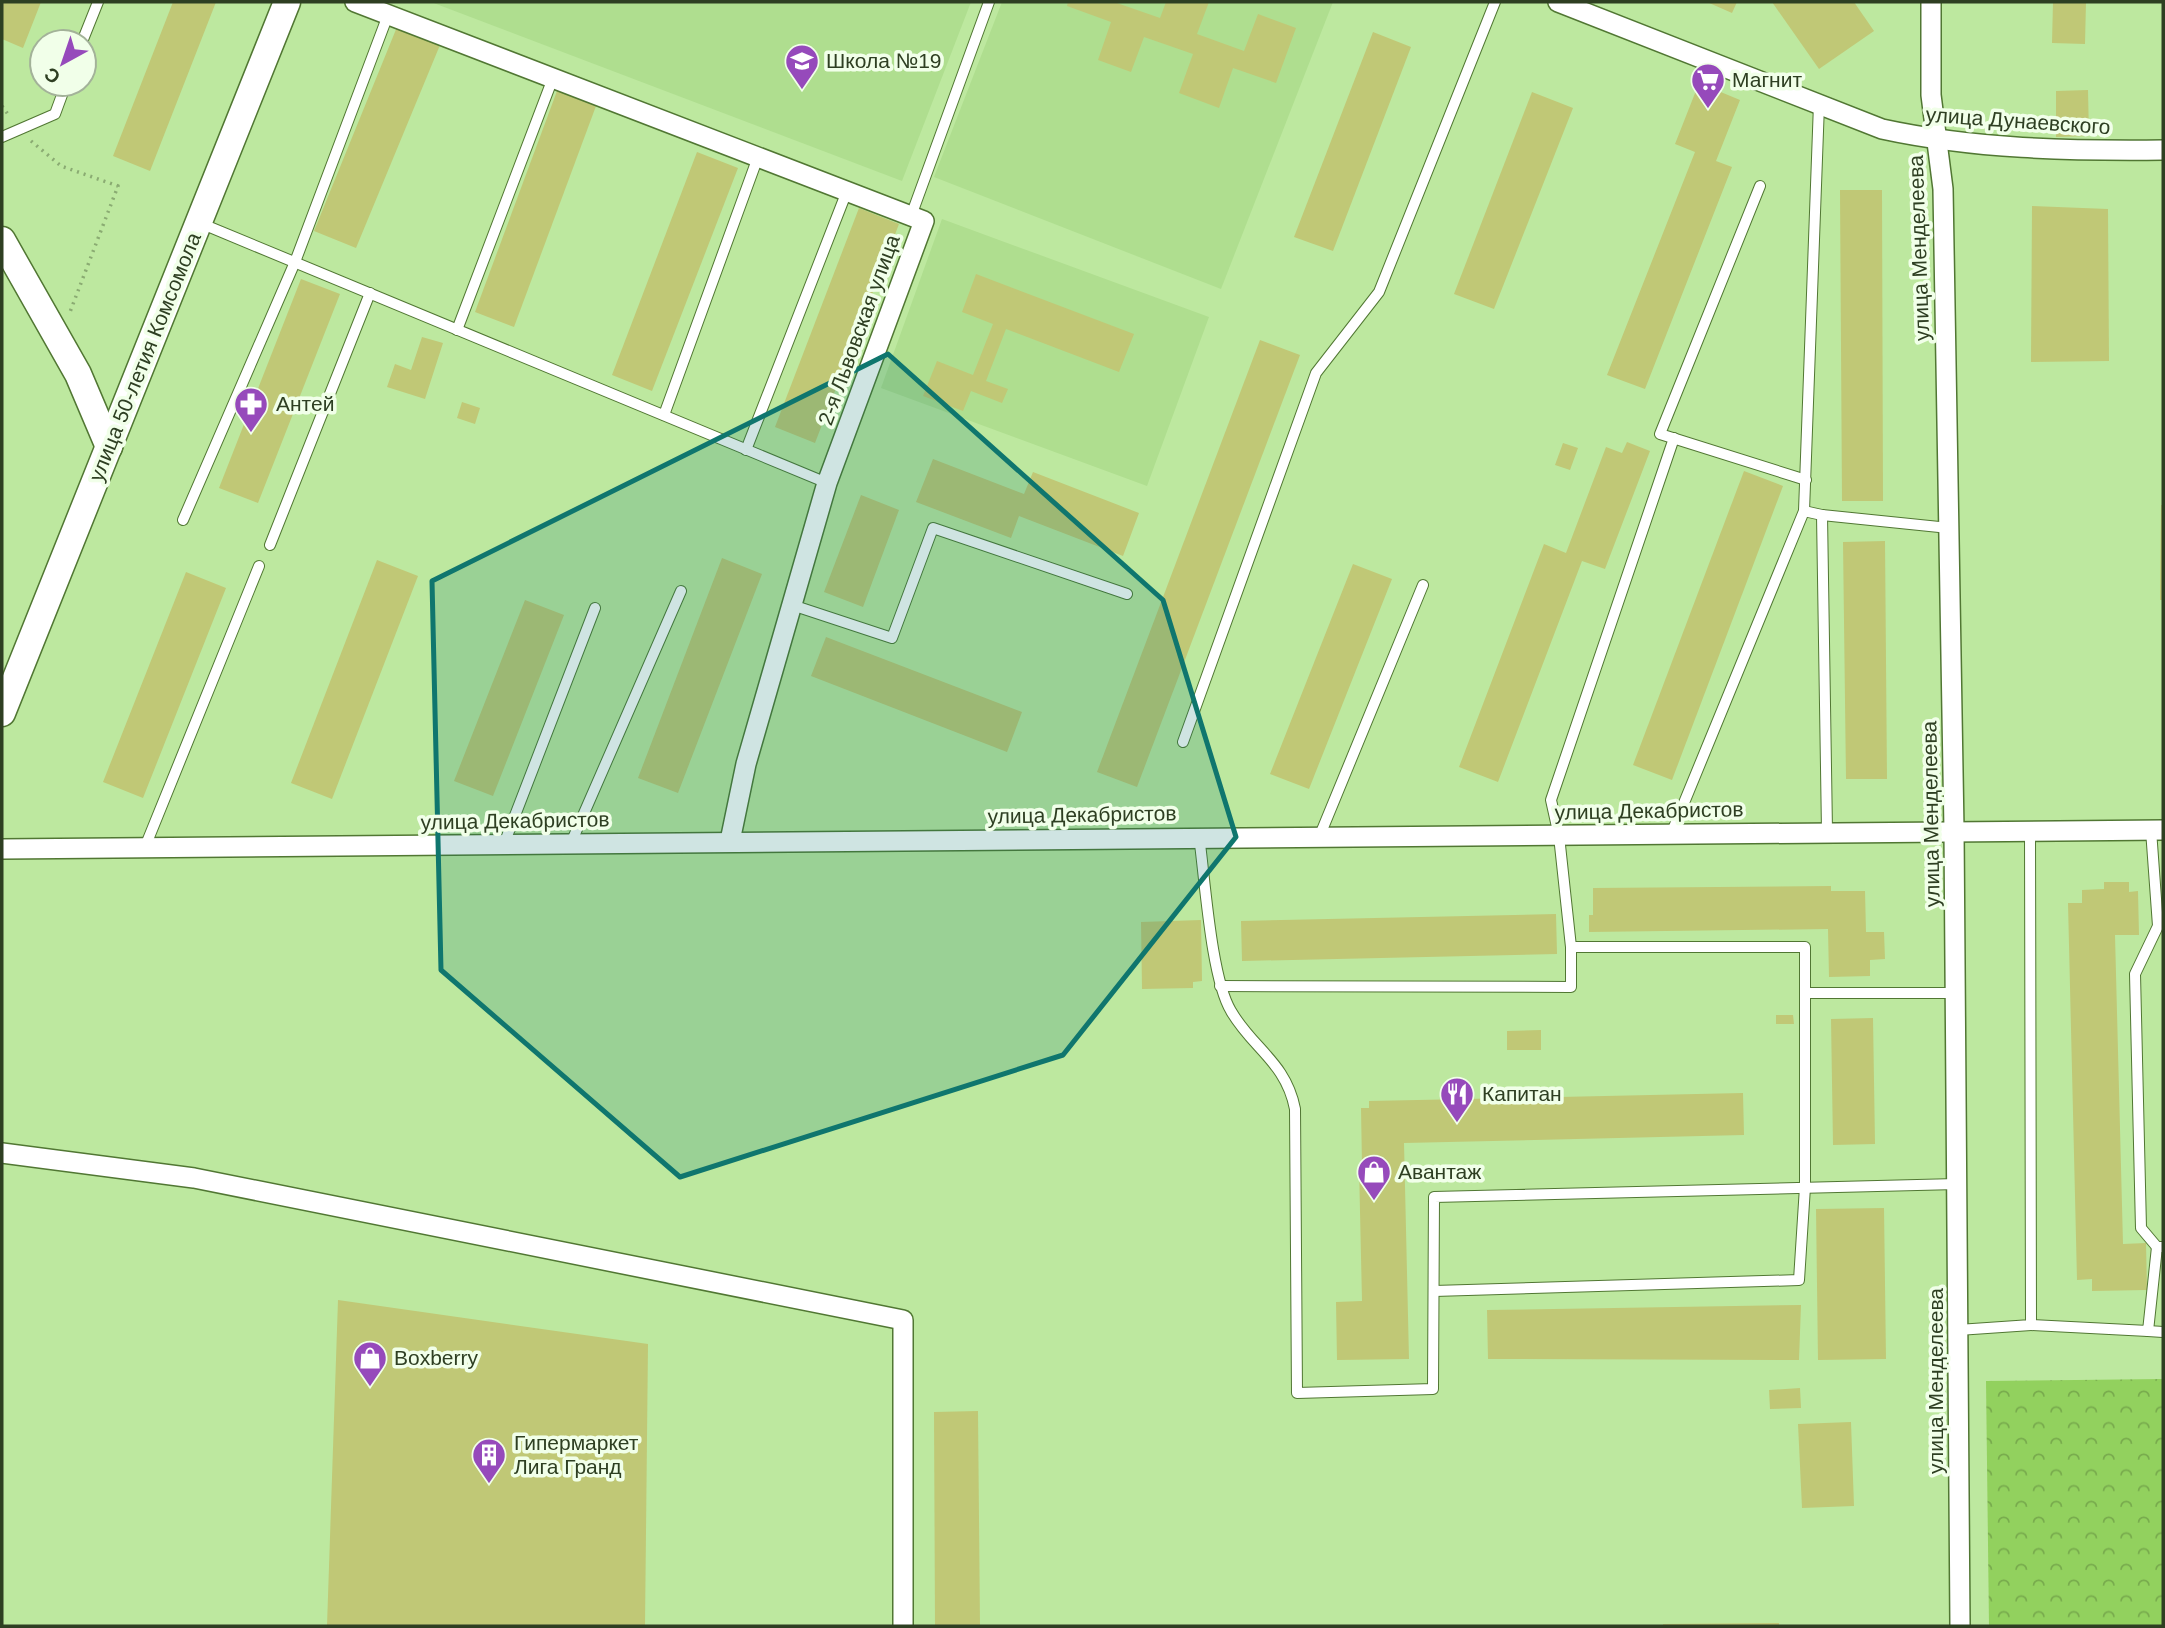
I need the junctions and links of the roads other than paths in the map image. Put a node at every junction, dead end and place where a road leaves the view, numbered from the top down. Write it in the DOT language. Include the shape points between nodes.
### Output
graph roads {
  1 [pos="98,2"];
  2 [pos="287,2"];
  3 [pos="355,2"];
  4 [pos="989,2"];
  5 [pos="1495,2"];
  6 [pos="1558,2"];
  7 [pos="1931,2"];
  8 [pos="388,15"];
  9 [pos="88,28"];
  10 [pos="552,78"];
  11 [pos="61,98"];
  12 [pos="1819,104"];
  13 [pos="2,137"];
  14 [pos="1938,141"];
  15 [pos="2163,150"];
  16 [pos="758,157"];
  17 [pos="1760,186"];
  18 [pos="847,191"];
  19 [pos="911,216"];
  20 [pos="199,222"];
  21 [pos="2,240"];
  22 [pos="295,262"];
  23 [pos="370,293"];
  24 [pos="457,330"];
  25 [pos="664,415"];
  26 [pos="1674,438"];
  27 [pos="109,447"];
  28 [pos="746,450"];
  29 [pos="1806,480"];
  30 [pos="827,483"];
  31 [pos="1804,511"];
  32 [pos="1822,515"];
  33 [pos="183,520"];
  34 [pos="1949,528"];
  35 [pos="270,545"];
  36 [pos="259,566"];
  37 [pos="1423,585"];
  38 [pos="681,591"];
  39 [pos="1127,594"];
  40 [pos="792,604"];
  41 [pos="595,607"];
  42 [pos="2,713"];
  43 [pos="1183,742"];
  44 [pos="1954,830"];
  45 [pos="2030,830"];
  46 [pos="2157,830"];
  47 [pos="1827,831"];
  48 [pos="1672,832"];
  49 [pos="1320,835"];
  50 [pos="1199,836"];
  51 [pos="1559,836"];
  52 [pos="730,841"];
  53 [pos="571,843"];
  54 [pos="504,844"];
  55 [pos="145,847"];
  56 [pos="2,849"];
  57 [pos="2152,939"];
  58 [pos="2163,939"];
  59 [pos="1571,947"];
  60 [pos="1220,986"];
  61 [pos="1805,993"];
  62 [pos="1956,993"];
  63 [pos="2,1153"];
  64 [pos="1957,1184"];
  65 [pos="1805,1187"];
  66 [pos="2160,1247"];
  67 [pos="1434,1291"];
  68 [pos="2031,1325"];
  69 [pos="1958,1330"];
  70 [pos="2148,1331"];
  71 [pos="2163,1332"];
  72 [pos="903,1626"];
  73 [pos="1960,1626"];
  1 -- 9 [label="lane"];
  2 -- 20 [label="main road, улица 50-летия Комсомола"];
  3 -- 8 [label="street, 2-я Львовская улица"];
  4 -- 19 [label="lane"];
  5 -- 43 [label="lane" via="1379,292 1316,373"];
  6 -- 12 [label="street, улица Дунаевского"];
  7 -- 14 [label="street, улица Менделеева" via="1931,95"];
  8 -- 10 [label="street, 2-я Львовская улица"];
  8 -- 22 [label="lane"];
  10 -- 16 [label="street, 2-я Львовская улица"];
  10 -- 24 [label="lane"];
  11 -- 13 [label="lane" via="55,114"];
  12 -- 14 [label="street, улица Дунаевского" via="1882,129"];
  12 -- 29 [label="lane"];
  14 -- 15 [label="street, улица Дунаевского"];
  14 -- 34 [label="street, улица Менделеева"];
  16 -- 18 [label="street, 2-я Львовская улица"];
  16 -- 25 [label="lane"];
  17 -- 26 [label="lane" via="1660,434"];
  18 -- 19 [label="street, 2-я Львовская улица"];
  18 -- 28 [label="lane"];
  19 -- 30 [label="street, 2-я Львовская улица" via="924,221"];
  20 -- 22 [label="lane"];
  20 -- 27 [label="main road, улица 50-летия Комсомола"];
  21 -- 27 [label="main road" via="60,340"];
  22 -- 23 [label="lane"];
  22 -- 33 [label="lane"];
  23 -- 24 [label="lane"];
  23 -- 35 [label="lane"];
  24 -- 25 [label="lane"];
  25 -- 28 [label="lane"];
  26 -- 29 [label="lane"];
  26 -- 51 [label="lane" via="1551,800"];
  27 -- 42 [label="main road, улица 50-летия Комсомола"];
  28 -- 30 [label="lane"];
  29 -- 31 [label="lane"];
  30 -- 40 [label="street, 2-я Львовская улица"];
  31 -- 32 [label="lane"];
  31 -- 48 [label="lane"];
  32 -- 34 [label="lane"];
  32 -- 47 [label="lane"];
  34 -- 44 [label="street, улица Менделеева"];
  36 -- 55 [label="lane"];
  37 -- 49 [label="lane"];
  38 -- 53 [label="lane"];
  39 -- 40 [label="lane" via="933,528 892,638"];
  40 -- 52 [label="street, 2-я Львовская улица" via="746,764"];
  41 -- 54 [label="lane"];
  44 -- 45 [label="street, улица Декабристов"];
  44 -- 47 [label="street, улица Декабристов"];
  44 -- 62 [label="street, улица Менделеева"];
  45 -- 46 [label="street, улица Декабристов"];
  45 -- 68 [label="lane"];
  46 -- 57 [label="lane" via="2158,926"];
  47 -- 48 [label="street, улица Декабристов"];
  48 -- 51 [label="street, улица Декабристов"];
  49 -- 50 [label="street, улица Декабристов"];
  49 -- 51 [label="street, улица Декабристов"];
  50 -- 52 [label="street, улица Декабристов"];
  50 -- 60 [label="lane"];
  51 -- 59 [label="lane"];
  52 -- 53 [label="street, улица Декабристов"];
  53 -- 54 [label="street, улица Декабристов"];
  54 -- 55 [label="street, улица Декабристов"];
  55 -- 56 [label="street, улица Декабристов"];
  57 -- 58 [label="lane"];
  57 -- 66 [label="lane" via="2135,974 2141,1228"];
  59 -- 60 [label="lane" via="1571,987"];
  59 -- 61 [label="lane" via="1805,947"];
  60 -- 67 [label="lane" via="1231,1012 1291,1087 1296,1109 1297,1393 1433,1390"];
  61 -- 62 [label="lane"];
  61 -- 65 [label="lane"];
  62 -- 64 [label="street, улица Менделеева"];
  63 -- 72 [label="street" via="194,1178 903,1320"];
  64 -- 65 [label="lane"];
  64 -- 69 [label="street, улица Менделеева"];
  65 -- 67 [label="lane" via="1799,1280"];
  65 -- 67 [label="lane" via="1434,1197"];
  66 -- 70 [label="lane"];
  68 -- 69 [label="lane"];
  68 -- 70 [label="lane"];
  69 -- 73 [label="street, улица Менделеева"];
  70 -- 71 [label="lane"];
}
